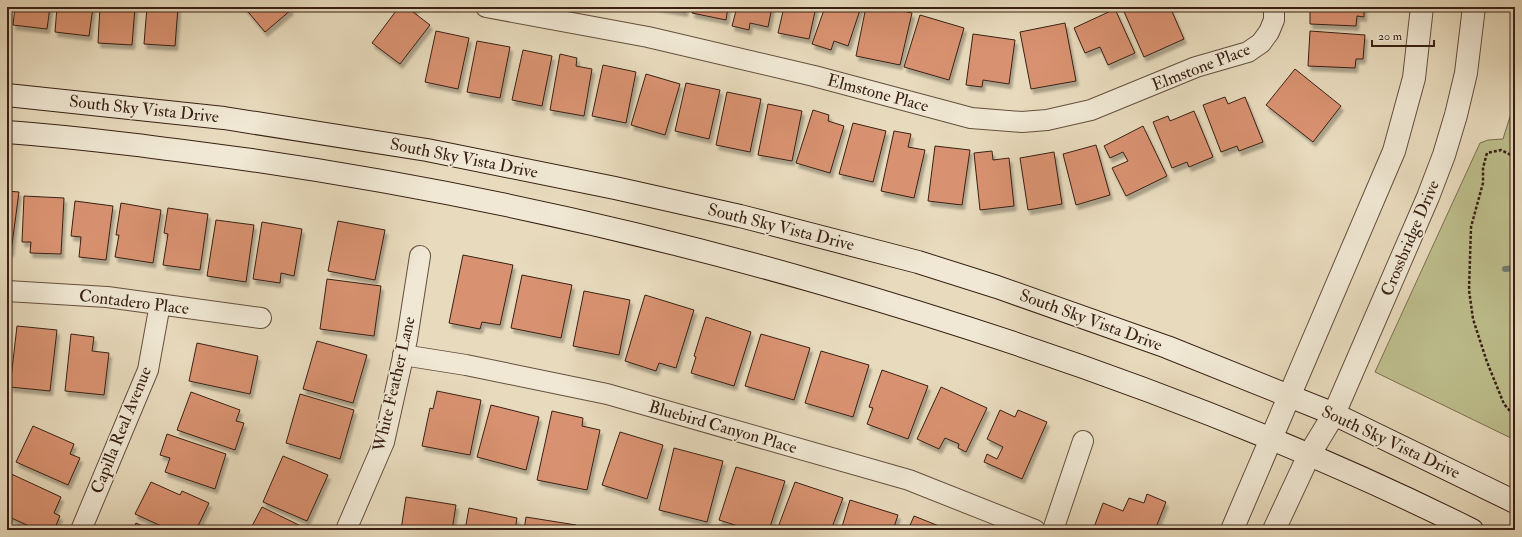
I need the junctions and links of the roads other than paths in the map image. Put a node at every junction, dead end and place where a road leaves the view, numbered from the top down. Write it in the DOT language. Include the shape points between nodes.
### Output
graph roads {
  1 [pos="486,7"];
  2 [pos="1274,7"];
  3 [pos="1422,7"];
  4 [pos="1474,7"];
  5 [pos="7,95"];
  6 [pos="7,132"];
  7 [pos="420,256"];
  8 [pos="7,291"];
  9 [pos="160,304"];
  10 [pos="262,318"];
  11 [pos="403,355"];
  12 [pos="1290,397"];
  13 [pos="1334,414"];
  14 [pos="1271,440"];
  15 [pos="1083,441"];
  16 [pos="1309,455"];
  17 [pos="1515,502"];
  18 [pos="81,530"];
  19 [pos="346,530"];
  20 [pos="1035,530"];
  21 [pos="1053,530"];
  22 [pos="1232,530"];
  23 [pos="1274,530"];
  24 [pos="1472,530"];
  1 -- 2 [label="street, Elmstone Place" via="655,38 814,76 952,113 996,121 1047,120 1091,110 1196,67 1248,52 1261,43 1270,32 1274,20"];
  3 -- 12 [label="main road" via="1414,78 1394,151"];
  4 -- 13 [label="main road, Crossbridge Drive" via="1466,73 1444,154"];
  5 -- 12 [label="main road, South Sky Vista Drive" via="217,117 317,132 518,168 740,216 918,262 997,287 1167,347"];
  6 -- 14 [label="main road" via="194,152 312,169 462,196 675,243 897,305 1030,348 1123,381"];
  7 -- 11 [label="street, White Feather Lane"];
  8 -- 9 [label="street, Contadero Place" via="107,297"];
  9 -- 10 [label="street, Contadero Place"];
  9 -- 18 [label="street, Capilla Real Avenue" via="148,370"];
  11 -- 19 [label="street, White Feather Lane" via="384,442"];
  11 -- 20 [label="street, Bluebird Canyon Place" via="466,365 607,394 909,480"];
  12 -- 13 [label="main road, South Sky Vista Drive"];
  12 -- 14 [label="main road"];
  13 -- 16 [label="main road, Crossbridge Drive"];
  13 -- 17 [label="main road, South Sky Vista Drive"];
  14 -- 16 [label="main road"];
  14 -- 22 [label="main road"];
  15 -- 21 [label="street"];
  16 -- 23 [label="main road, Crossbridge Drive"];
  16 -- 24 [label="main road"];
}
